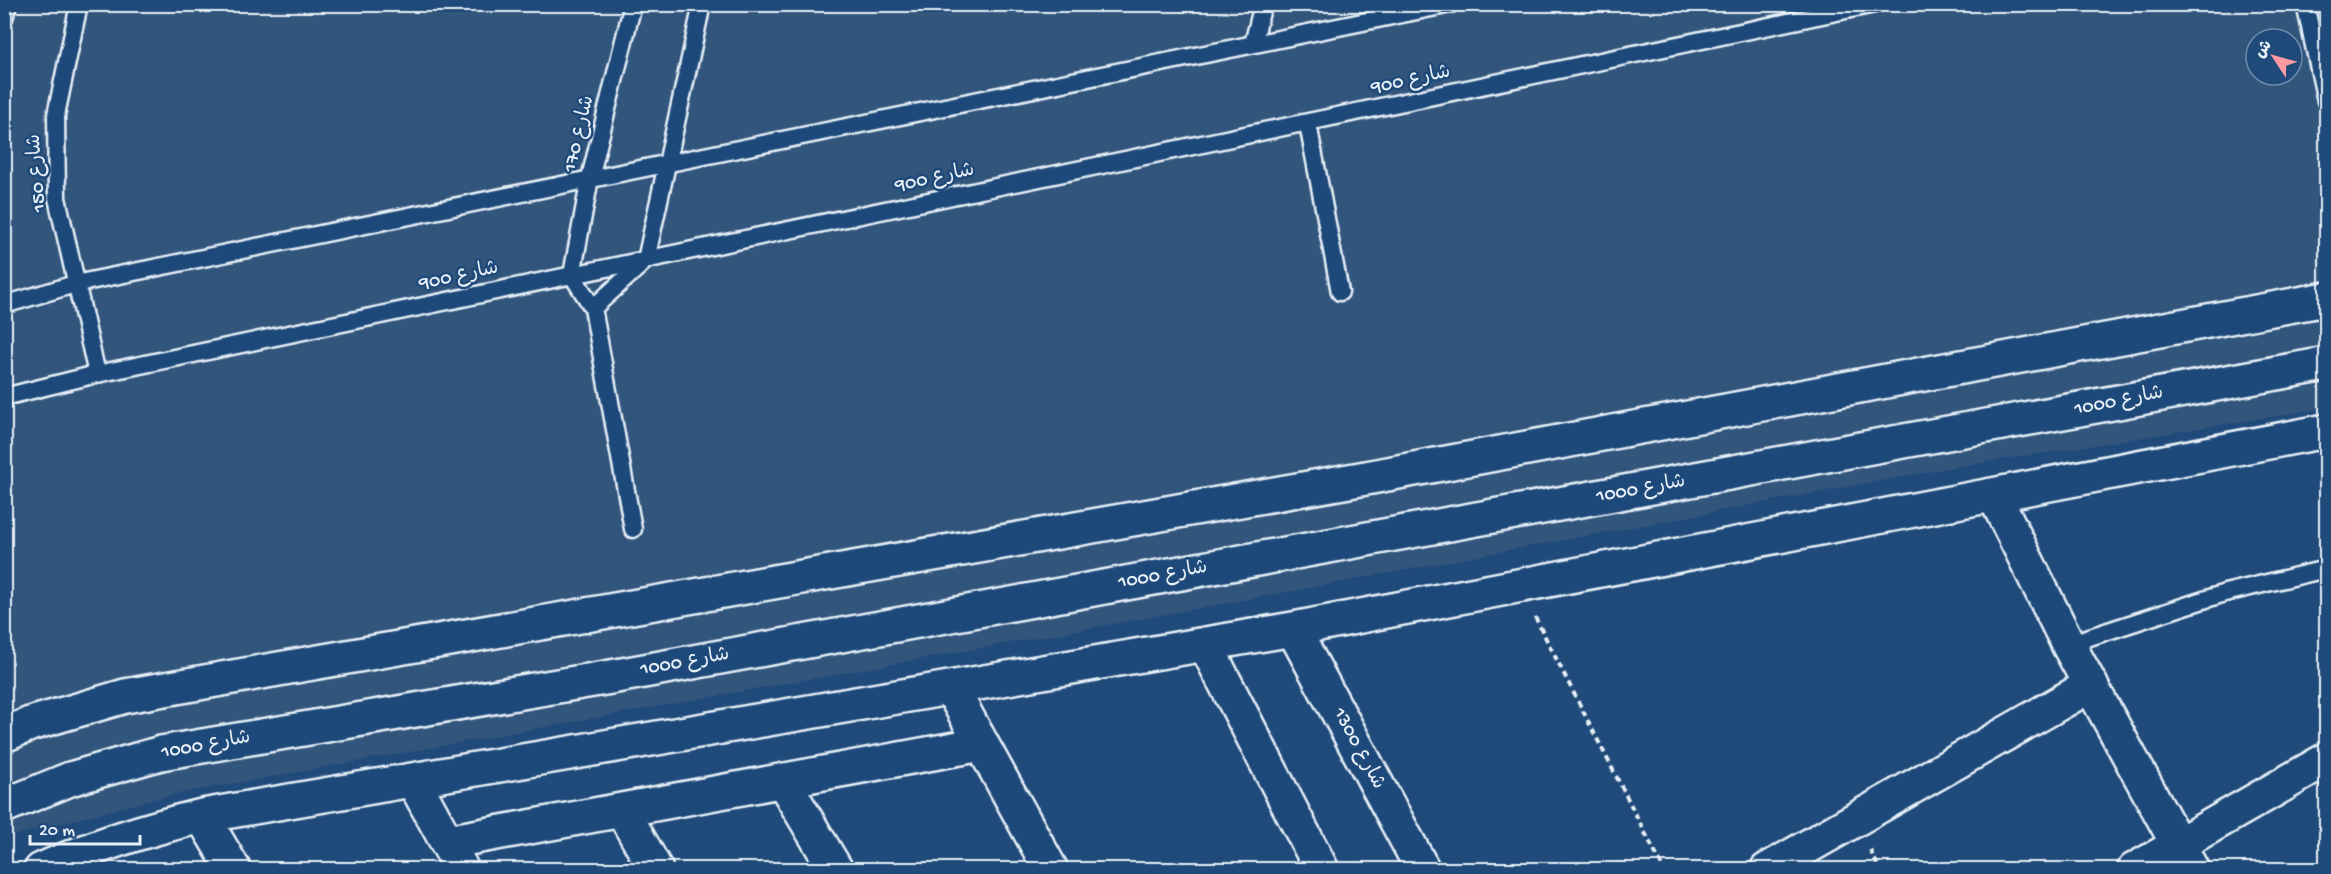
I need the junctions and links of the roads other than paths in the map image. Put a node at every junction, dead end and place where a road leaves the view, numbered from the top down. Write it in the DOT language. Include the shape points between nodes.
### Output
graph roads {
  1 [pos="8,4"];
  2 [pos="79,4"];
  3 [pos="633,4"];
  4 [pos="702,4"];
  5 [pos="1263,4"];
  6 [pos="1451,4"];
  7 [pos="1875,4"];
  8 [pos="2305,4"];
  9 [pos="4,18"];
  10 [pos="1253,45"];
  11 [pos="2326,101"];
  12 [pos="1308,124"];
  13 [pos="668,164"];
  14 [pos="590,178"];
  15 [pos="646,260"];
  16 [pos="572,275"];
  17 [pos="75,284"];
  18 [pos="1340,292"];
  19 [pos="2326,299"];
  20 [pos="4,305"];
  21 [pos="593,308"];
  22 [pos="2326,364"];
  23 [pos="97,374"];
  24 [pos="4,397"];
  25 [pos="2326,431"];
  26 [pos="1994,495"];
  27 [pos="633,529"];
  28 [pos="2326,569"];
  29 [pos="1293,629"];
  30 [pos="1205,644"];
  31 [pos="2068,644"];
  32 [pos="2091,685"];
  33 [pos="951,688"];
  34 [pos="4,735"];
  35 [pos="982,744"];
  36 [pos="2326,760"];
  37 [pos="413,780"];
  38 [pos="783,781"];
  39 [pos="4,806"];
  40 [pos="622,810"];
  41 [pos="202,816"];
  42 [pos="454,856"];
  43 [pos="2185,857"];
  44 [pos="41,870"];
  45 [pos="234,870"];
  46 [pos="656,870"];
  47 [pos="836,870"];
  48 [pos="1051,870"];
  49 [pos="1322,870"];
  50 [pos="1423,870"];
  51 [pos="1767,870"];
  52 [pos="2134,870"];
  1 -- 9 [label="lane"];
  2 -- 17 [label="lane, شارع 150" via="56,115 57,198"];
  3 -- 14 [label="lane, شارع 170"];
  4 -- 13 [label="lane"];
  5 -- 10 [label="lane"];
  6 -- 10 [label="lane"];
  7 -- 12 [label="lane, شارع 900"];
  8 -- 11 [label="lane"];
  10 -- 13 [label="lane"];
  12 -- 15 [label="lane, شارع 900"];
  12 -- 18 [label="lane"];
  13 -- 14 [label="lane"];
  13 -- 15 [label="lane"];
  14 -- 16 [label="lane, شارع 170"];
  14 -- 17 [label="lane"];
  15 -- 16 [label="lane, شارع 900"];
  15 -- 21 [label="lane"];
  16 -- 21 [label="lane"];
  16 -- 23 [label="lane, شارع 900"];
  17 -- 20 [label="lane"];
  17 -- 23 [label="lane, شارع 150"];
  19 -- 34 [label="street" via="1377,476 125,696"];
  21 -- 27 [label="lane"];
  22 -- 39 [label="street, شارع 1000" via="622,675 160,753 70,779"];
  23 -- 24 [label="lane, شارع 900"];
  25 -- 26 [label="street"];
  26 -- 29 [label="street"];
  26 -- 31 [label="street"];
  28 -- 31 [label="lane" via="2225,593"];
  29 -- 30 [label="street"];
  29 -- 50 [label="street, شارع 1300"];
  30 -- 33 [label="street"];
  30 -- 49 [label="street"];
  31 -- 32 [label="street"];
  32 -- 43 [label="street"];
  32 -- 51 [label="street"];
  33 -- 35 [label="street"];
  33 -- 37 [label="street"];
  35 -- 38 [label="street"];
  35 -- 48 [label="street"];
  36 -- 43 [label="street"];
  37 -- 41 [label="street"];
  37 -- 42 [label="street"];
  38 -- 40 [label="street"];
  38 -- 47 [label="street"];
  40 -- 42 [label="street"];
  40 -- 46 [label="street"];
  41 -- 44 [label="street" via="90,847"];
  41 -- 45 [label="street"];
  43 -- 52 [label="street"];
}
